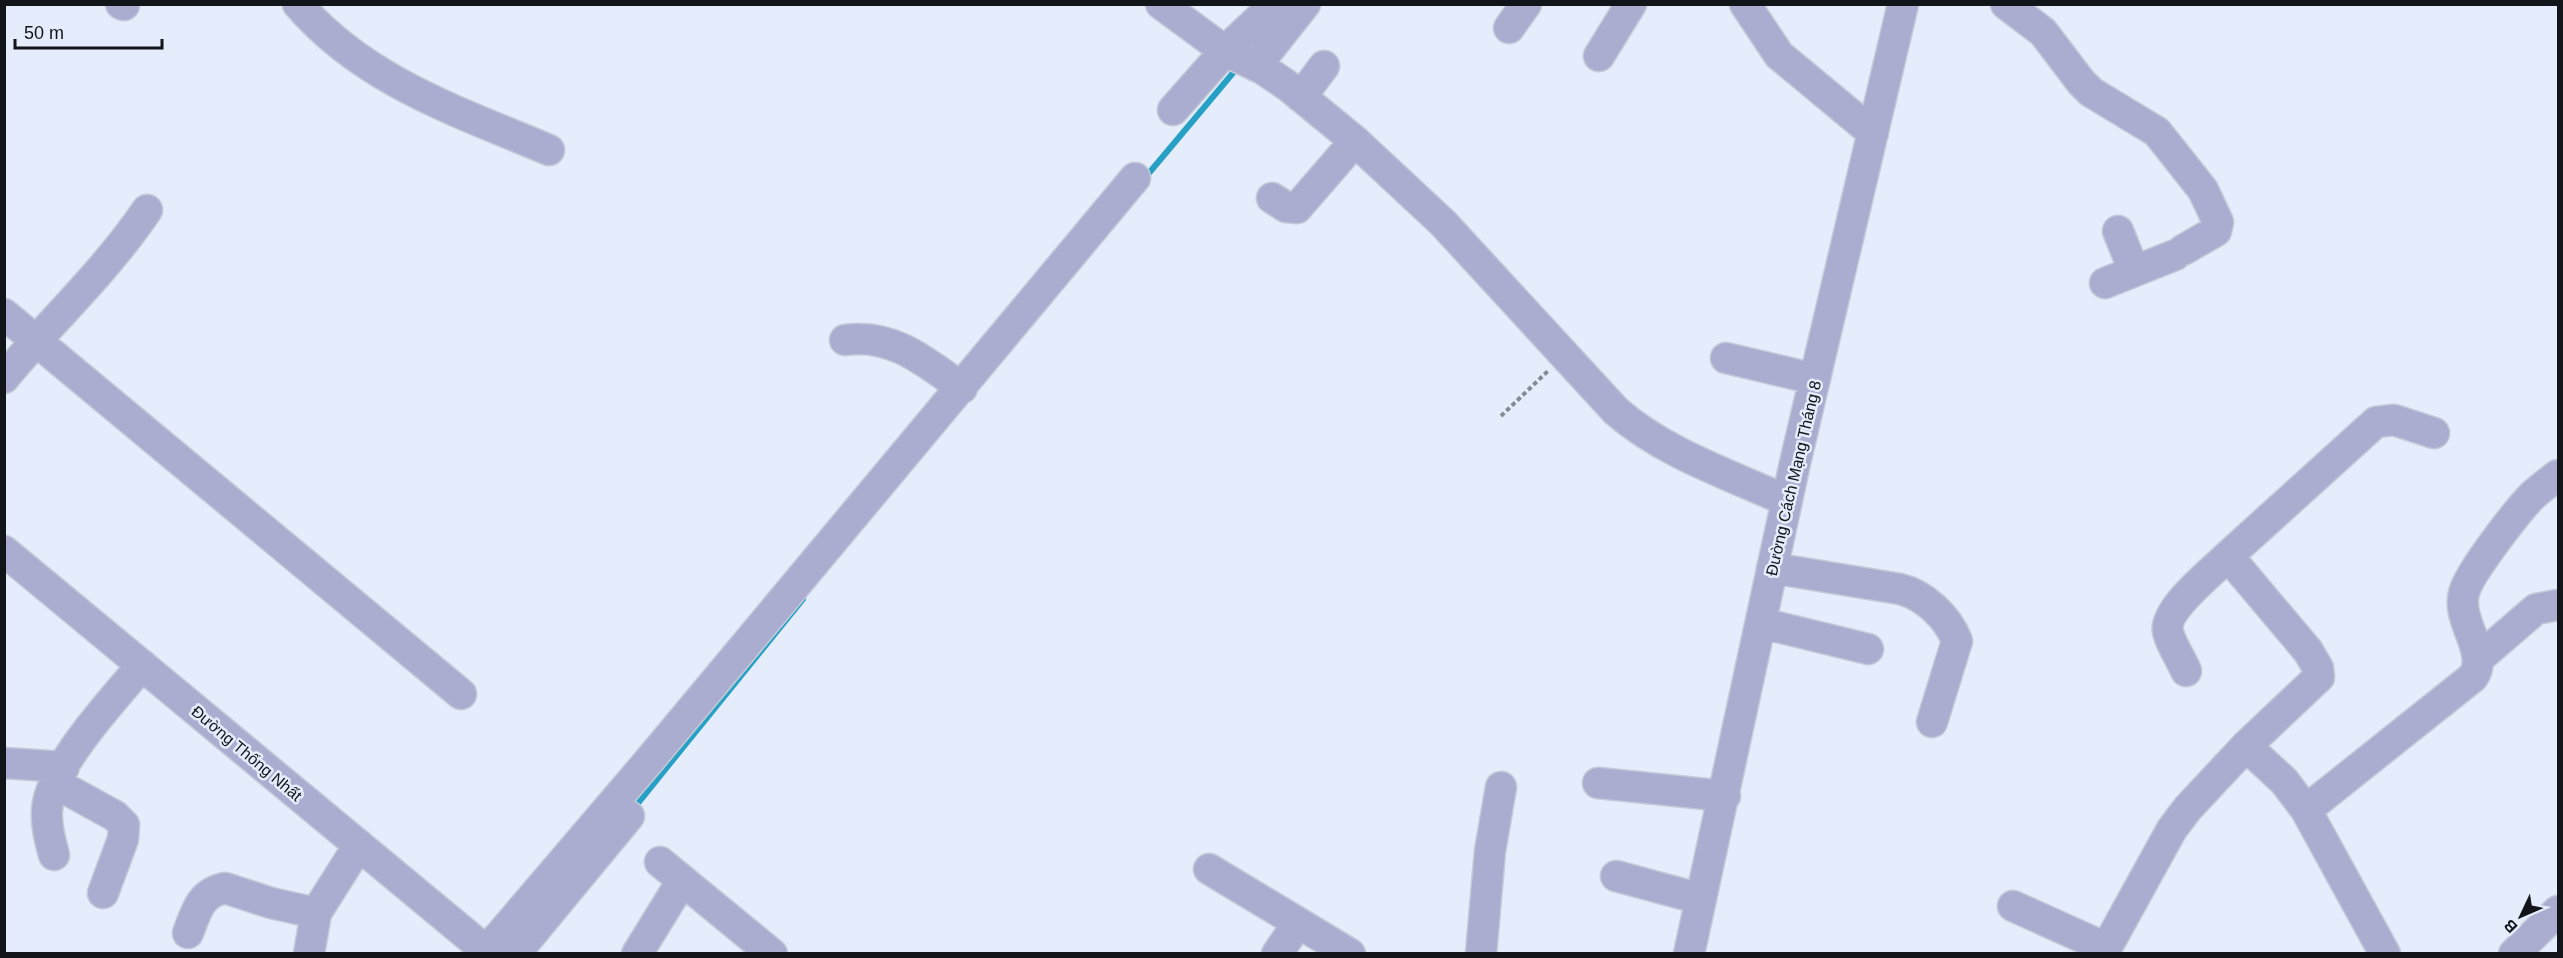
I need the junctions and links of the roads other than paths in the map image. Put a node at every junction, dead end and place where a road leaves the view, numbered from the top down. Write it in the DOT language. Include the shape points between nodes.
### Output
graph roads {
  1 [pos="298,4"];
  2 [pos="1161,4"];
  3 [pos="1275,4"];
  4 [pos="1305,4"];
  5 [pos="1631,4"];
  6 [pos="1745,4"];
  7 [pos="1903,4"];
  8 [pos="2006,4"];
  9 [pos="1599,56"];
  10 [pos="1242,59"];
  11 [pos="1324,66"];
  12 [pos="1301,97"];
  13 [pos="1173,110"];
  14 [pos="1873,132"];
  15 [pos="1355,141"];
  16 [pos="549,150"];
  17 [pos="1272,198"];
  18 [pos="147,210"];
  19 [pos="2118,231"];
  20 [pos="2137,279"];
  21 [pos="2105,283"];
  22 [pos="4,314"];
  23 [pos="35,340"];
  24 [pos="845,340"];
  25 [pos="1726,358"];
  26 [pos="4,378"];
  27 [pos="1815,379"];
  28 [pos="962,388"];
  29 [pos="2434,433"];
  30 [pos="2559,475"];
  31 [pos="1787,501"];
  32 [pos="4,551"];
  33 [pos="2228,556"];
  34 [pos="1772,568"];
  35 [pos="2559,604"];
  36 [pos="1761,623"];
  37 [pos="1868,649"];
  38 [pos="2478,659"];
  39 [pos="142,665"];
  40 [pos="2186,670"];
  41 [pos="461,694"];
  42 [pos="1932,722"];
  43 [pos="2246,746"];
  44 [pos="4,763"];
  45 [pos="60,775"];
  46 [pos="1598,783"];
  47 [pos="1501,787"];
  48 [pos="1725,795"];
  49 [pos="2306,810"];
  50 [pos="359,846"];
  51 [pos="54,855"];
  52 [pos="660,862"];
  53 [pos="1209,869"];
  54 [pos="1616,876"];
  55 [pos="682,881"];
  56 [pos="103,893"];
  57 [pos="1701,898"];
  58 [pos="2013,906"];
  59 [pos="2559,911"];
  60 [pos="316,913"];
  61 [pos="1298,923"];
  62 [pos="188,933"];
  63 [pos="2104,951"];
  64 [pos="493,953"];
  65 [pos="309,954"];
  66 [pos="637,954"];
  67 [pos="772,954"];
  68 [pos="1277,954"];
  69 [pos="1350,954"];
  70 [pos="1481,954"];
  71 [pos="1689,954"];
  72 [pos="2385,954"];
  73 [pos="2514,954"];
  1 -- 16 [label="street" via="373,70 414,94"];
  2 -- 10 [label="street"];
  3 -- 10 [label="street"];
  4 -- 10 [label="street"];
  5 -- 9 [label="street"];
  6 -- 14 [label="street" via="1779,54"];
  7 -- 14 [label="street, Đường Cách Mạng Tháng 8"];
  8 -- 20 [label="street" via="2043,32 2091,92 2157,132 2204,190 2218,222 2216,231"];
  10 -- 12 [label="street"];
  10 -- 13 [label="street"];
  11 -- 12 [label="street"];
  12 -- 15 [label="street"];
  14 -- 27 [label="street, Đường Cách Mạng Tháng 8"];
  15 -- 17 [label="street" via="1297,208 1292,210"];
  15 -- 31 [label="street" via="1443,223 1616,411 1639,431"];
  18 -- 23 [label="street" via="94,281"];
  19 -- 20 [label="street"];
  20 -- 21 [label="street"];
  22 -- 23 [label="street"];
  23 -- 26 [label="street"];
  23 -- 41 [label="street"];
  24 -- 28 [label="street" via="867,338 906,349"];
  25 -- 27 [label="street"];
  27 -- 31 [label="street, Đường Cách Mạng Tháng 8"];
  28 -- 64 [label="street"];
  28 -- 64 [label="street" via="1140,183"];
  29 -- 33 [label="street" via="2394,420 2376,422"];
  30 -- 38 [label="street" via="2526,503 2470,578 2463,594 2463,610"];
  31 -- 34 [label="street, Đường Cách Mạng Tháng 8"];
  32 -- 39 [label="street, Đường Thống Nhất"];
  33 -- 40 [label="street" via="2170,617 2168,631"];
  33 -- 43 [label="street" via="2308,651 2319,677"];
  34 -- 36 [label="street, Đường Cách Mạng Tháng 8"];
  34 -- 42 [label="street" via="1900,589 1926,600 1957,641"];
  35 -- 38 [label="street" via="2536,609"];
  36 -- 37 [label="street"];
  36 -- 48 [label="street, Đường Cách Mạng Tháng 8"];
  38 -- 49 [label="street" via="2473,677"];
  39 -- 45 [label="street" via="74,750"];
  39 -- 50 [label="street, Đường Thống Nhất"];
  43 -- 49 [label="street" via="2284,781"];
  43 -- 63 [label="street" via="2172,829"];
  44 -- 45 [label="street"];
  45 -- 51 [label="street" via="47,808"];
  45 -- 56 [label="street" via="124,825 126,832"];
  46 -- 48 [label="street"];
  47 -- 70 [label="street" via="1490,851"];
  48 -- 57 [label="street, Đường Cách Mạng Tháng 8"];
  49 -- 72 [label="street"];
  50 -- 60 [label="street"];
  50 -- 64 [label="street, Đường Thống Nhất"];
  52 -- 55 [label="street"];
  53 -- 61 [label="street"];
  54 -- 57 [label="street"];
  55 -- 66 [label="street"];
  55 -- 67 [label="street"];
  57 -- 71 [label="street, Đường Cách Mạng Tháng 8"];
  58 -- 63 [label="street"];
  59 -- 73 [label="street"];
  60 -- 62 [label="street" via="225,888 199,903"];
  60 -- 65 [label="street"];
  61 -- 68 [label="street"];
  61 -- 69 [label="street"];
}
